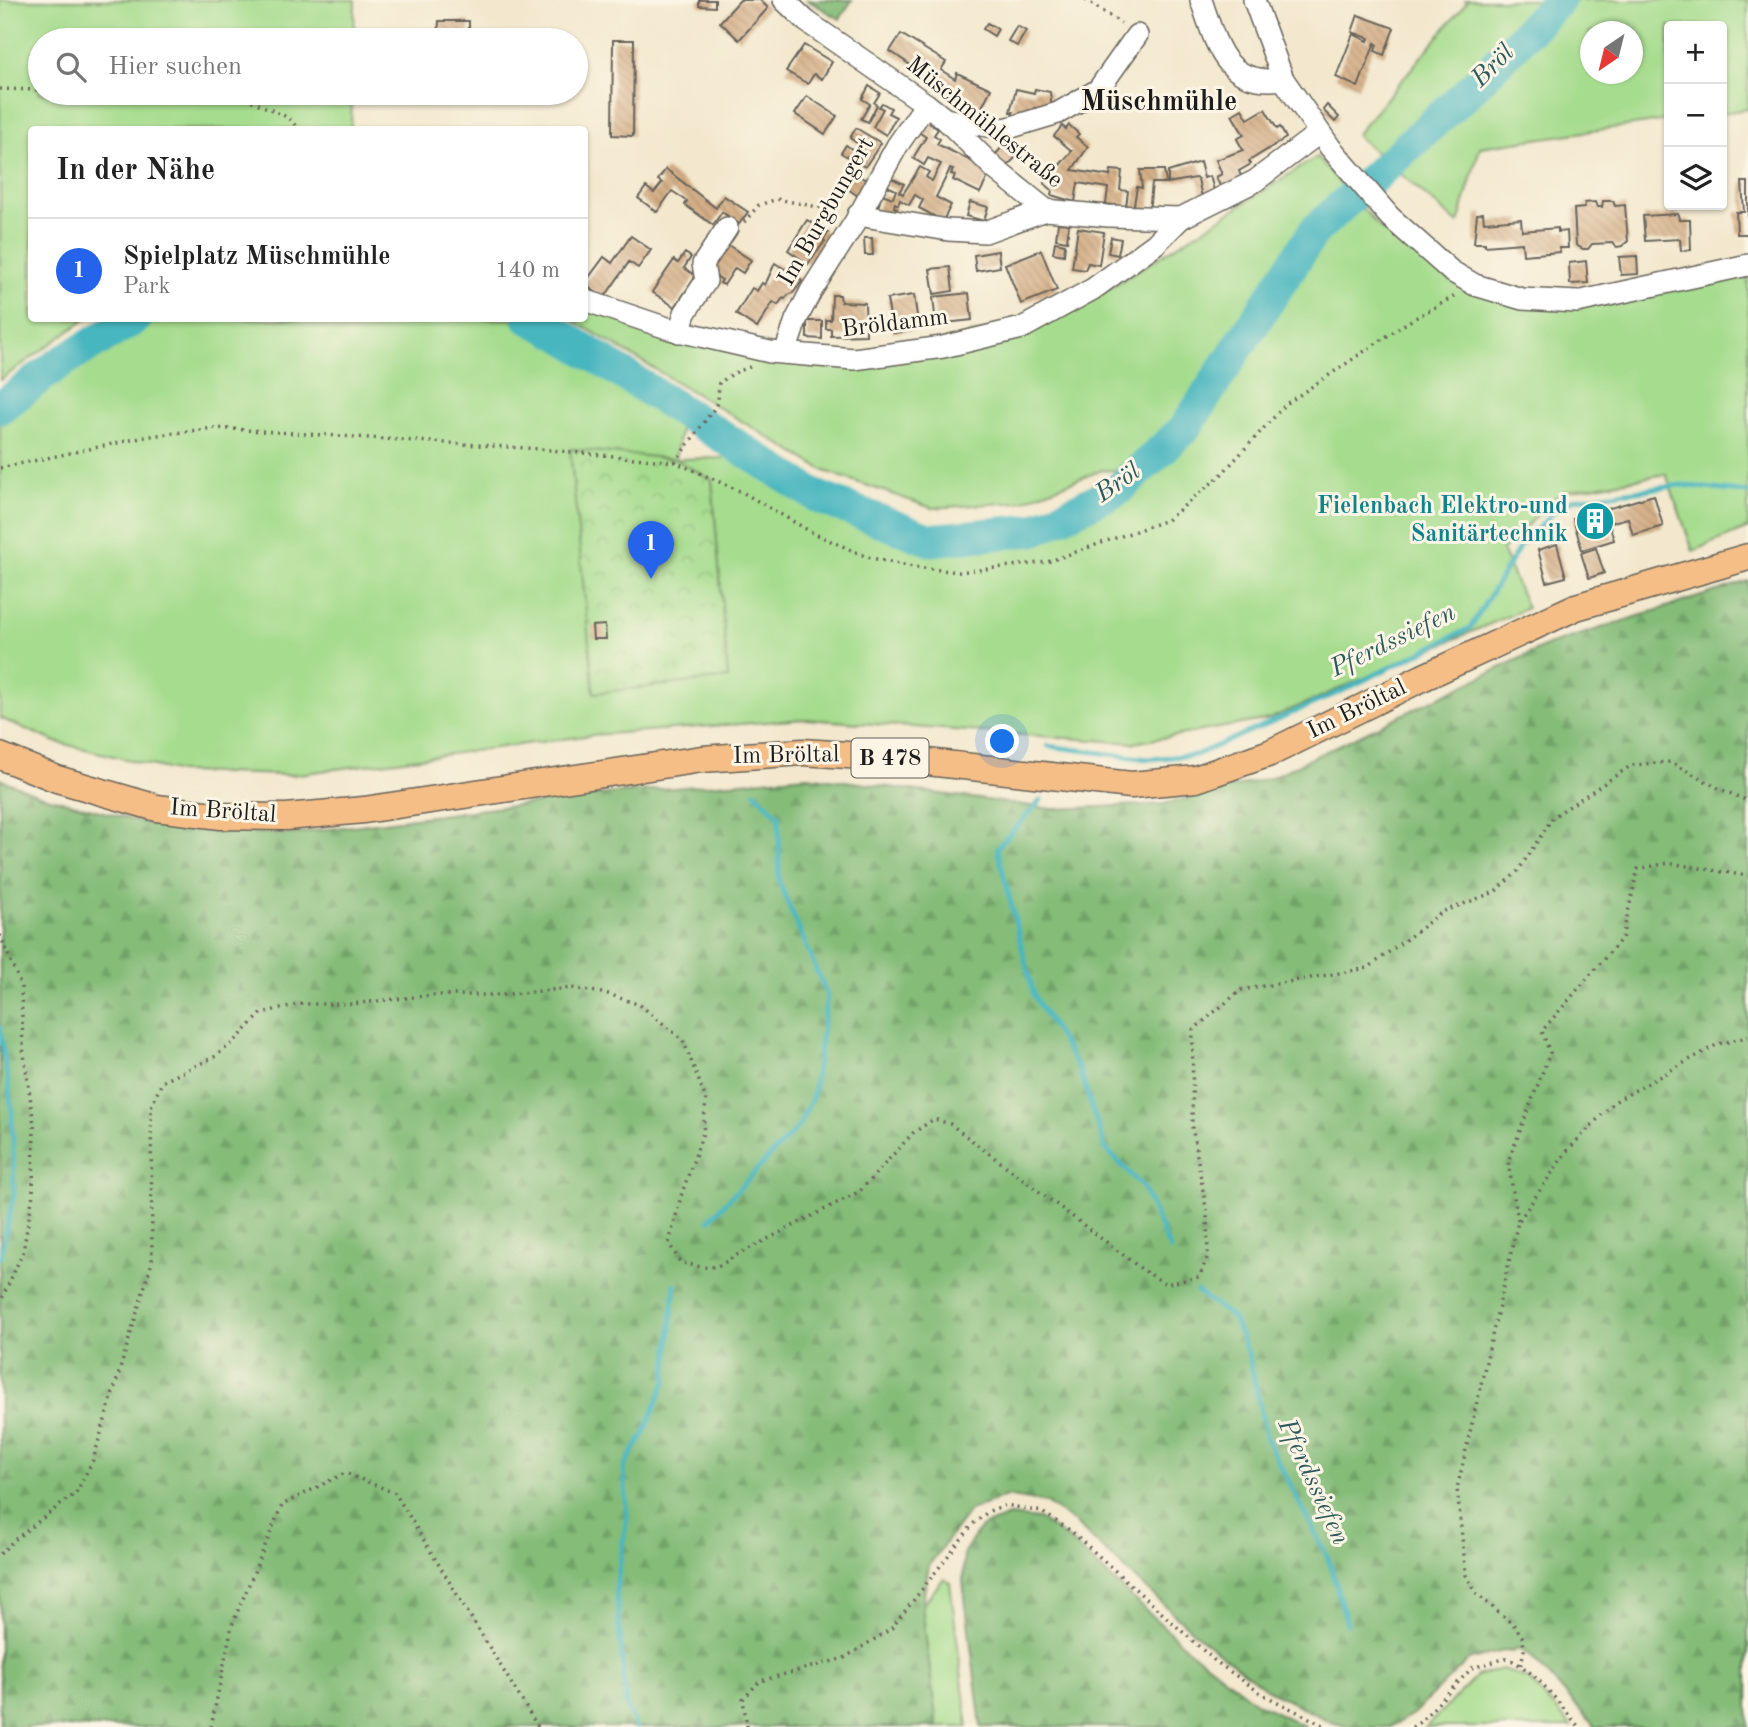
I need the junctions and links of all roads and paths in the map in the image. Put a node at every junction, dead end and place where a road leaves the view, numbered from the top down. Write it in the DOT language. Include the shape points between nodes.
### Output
graph roads {
  1 [pos="784,0"];
  2 [pos="1085,0"];
  3 [pos="1201,0"];
  4 [pos="1254,0"];
  5 [pos="1137,34"];
  6 [pos="1283,79"];
  7 [pos="0,89"];
  8 [pos="28,90"];
  9 [pos="926,104"];
  10 [pos="261,105"];
  11 [pos="945,119"];
  12 [pos="296,126"];
  13 [pos="1325,140"];
  14 [pos="1046,210"];
  15 [pos="857,217"];
  16 [pos="1181,218"];
  17 [pos="734,227"];
  18 [pos="1748,265"];
  19 [pos="1475,285"];
  20 [pos="588,301"];
  21 [pos="679,331"];
  22 [pos="778,353"];
  23 [pos="675,462"];
  24 [pos="0,468"];
  25 [pos="1748,557"];
  26 [pos="0,756"];
  27 [pos="1748,801"];
  28 [pos="1748,876"];
  29 [pos="0,935"];
  30 [pos="1748,1037"];
  31 [pos="1518,1222"];
  32 [pos="0,1303"];
  33 [pos="0,1554"];
  34 [pos="1521,1665"];
  35 [pos="212,1727"];
  36 [pos="538,1727"];
  37 [pos="747,1727"];
  38 [pos="1326,1727"];
  39 [pos="1412,1727"];
  40 [pos="1579,1727"];
  1 -- 9 [label="street, Müschmühlestraße" via="806,21"];
  2 -- 5 [label="path"];
  3 -- 6 [label="street" via="1214,38 1240,74 1263,82"];
  4 -- 6 [label="street"];
  5 -- 11 [label="street" via="1098,89 1058,113 1005,129"];
  6 -- 13 [label="street"];
  7 -- 8 [label="path"];
  9 -- 11 [label="street, Müschmühlestraße"];
  9 -- 15 [label="street, Im Burgbungert"];
  10 -- 12 [label="path"];
  11 -- 14 [label="street, Müschmühlestraße" via="995,169"];
  13 -- 16 [label="street, Müschmühlestraße"];
  13 -- 19 [label="street" via="1391,216 1451,271"];
  14 -- 15 [label="street" via="985,232"];
  14 -- 16 [label="street, Müschmühlestraße"];
  15 -- 17 [label="path" via="776,199 759,205"];
  15 -- 22 [label="street, Im Burgbungert"];
  16 -- 22 [label="street, Bröldamm" via="1156,244 1093,289 1022,328 943,347 854,359"];
  17 -- 21 [label="street" via="704,264 706,281"];
  18 -- 19 [label="street" via="1577,302 1522,299"];
  19 -- 23 [label="path" via="1408,322 1286,404 1220,476 1167,520 1047,562 959,572 867,557"];
  20 -- 21 [label="street, Bröldamm"];
  21 -- 22 [label="street, Bröldamm"];
  22 -- 23 [label="path" via="719,383 713,410"];
  23 -- 24 [label="path" via="215,428 150,436"];
  25 -- 26 [label="main road, Im Bröltal / B 478" via="1576,607 1270,753 1196,779 1131,785 803,752 702,759 364,810 286,817 221,816 157,808 57,779"];
  27 -- 33 [label="path" via="1670,762 1632,765 1553,817 1518,871 1495,892 1442,912 1368,968 1241,990 1193,1030 1192,1126 1207,1214 1208,1256 1199,1277 1166,1284 950,1124 934,1119 913,1133 860,1191 719,1267 680,1262 669,1243 703,1133 706,1098 683,1040 640,1005 572,988 299,1004 262,1013 216,1056 162,1082 151,1107 152,1262 93,1460 76,1493"];
  28 -- 31 [label="path" via="1669,863 1637,869 1622,938 1542,1031 1550,1053 1508,1162"];
  29 -- 32 [label="path" via="21,986 23,1046 34,1125 33,1194 23,1252"];
  30 -- 31 [label="path" via="1718,1044 1614,1102 1567,1151"];
  31 -- 34 [label="path" via="1457,1489 1466,1575 1477,1594 1523,1638"];
  34 -- 39 [label="path" via="1507,1658 1472,1668"];
  34 -- 40 [label="path"];
  35 -- 36 [label="path" via="232,1625 282,1505 345,1473 395,1493"];
  37 -- 38 [label="path" via="743,1699 760,1681 844,1658 891,1629 973,1524 1006,1505 1042,1512 1071,1531 1215,1661 1262,1694"];
}
